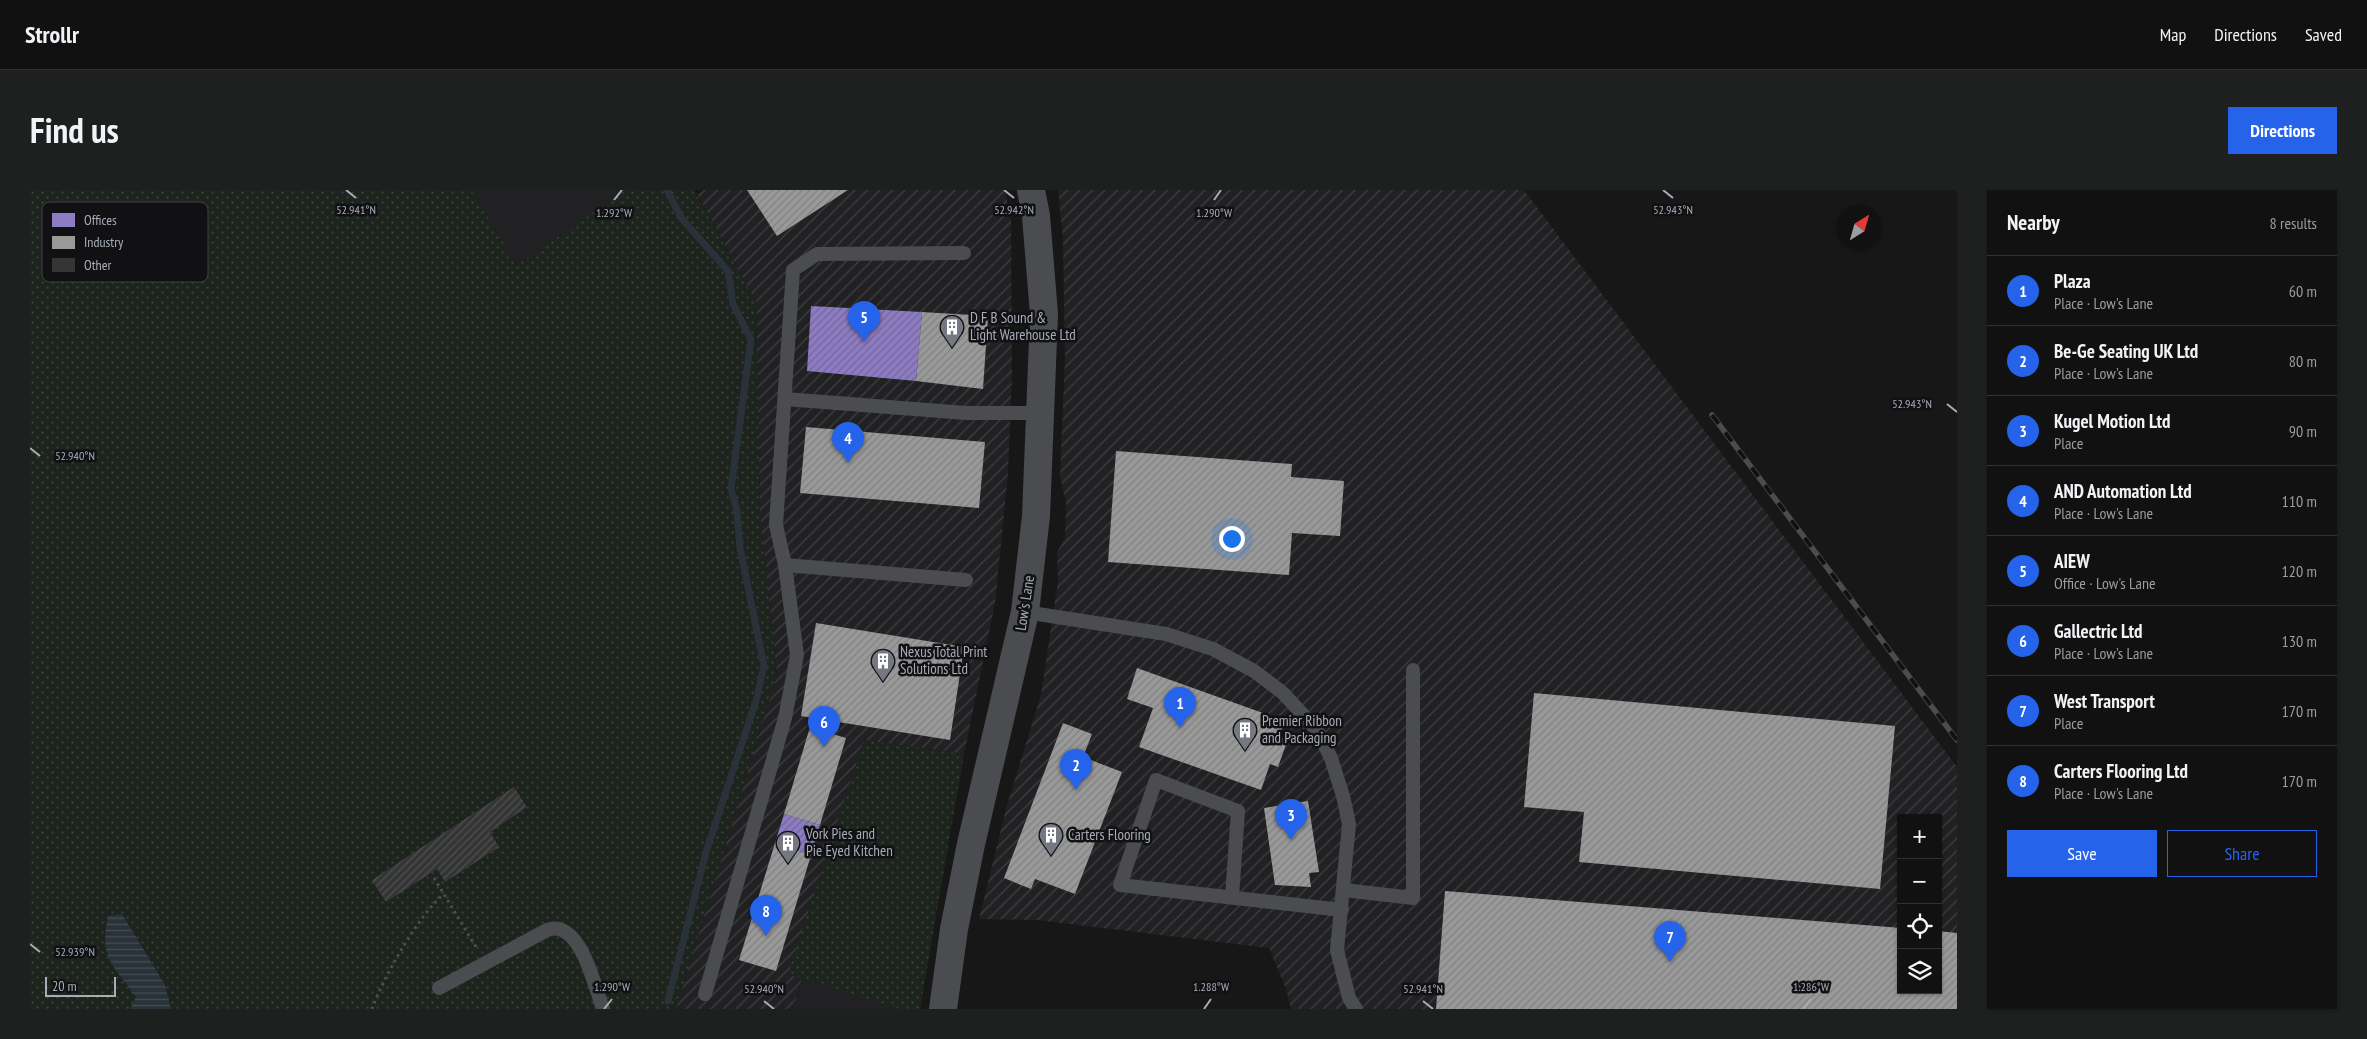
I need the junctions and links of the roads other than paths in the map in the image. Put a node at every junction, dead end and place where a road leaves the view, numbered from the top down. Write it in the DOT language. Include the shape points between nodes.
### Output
graph roads {
  1 [pos="1031,190"];
  2 [pos="964,253"];
  3 [pos="785,399"];
  4 [pos="1040,413"];
  5 [pos="785,565"];
  6 [pos="966,580"];
  7 [pos="1025,612"];
  8 [pos="1413,670"];
  9 [pos="1344,890"];
  10 [pos="1232,897"];
  11 [pos="1342,910"];
  12 [pos="439,988"];
  13 [pos="705,994"];
  14 [pos="603,1009"];
  15 [pos="943,1009"];
  16 [pos="1356,1009"];
  1 -- 4 [label="street, Low's Lane" via="1044,314"];
  2 -- 3 [label="lane" via="817,254 793,270"];
  3 -- 4 [label="lane" via="966,413"];
  3 -- 5 [label="lane" via="776,525"];
  4 -- 7 [label="street, Low's Lane" via="1036,516"];
  5 -- 6 [label="lane"];
  5 -- 13 [label="lane" via="797,655 785,718"];
  7 -- 9 [label="lane" via="1166,634 1213,649 1254,671 1283,693 1316,730 1331,758 1343,796 1349,824"];
  7 -- 15 [label="street, Low's Lane" via="969,853"];
  8 -- 9 [label="lane" via="1413,898"];
  9 -- 11 [label="lane"];
  10 -- 10 [label="lane" via="1120,885 1156,780 1238,811"];
  10 -- 11 [label="lane"];
  11 -- 16 [label="lane" via="1337,950 1349,998"];
  12 -- 14 [label="lane" via="547,930 558,929 575,940 590,970"];
}
